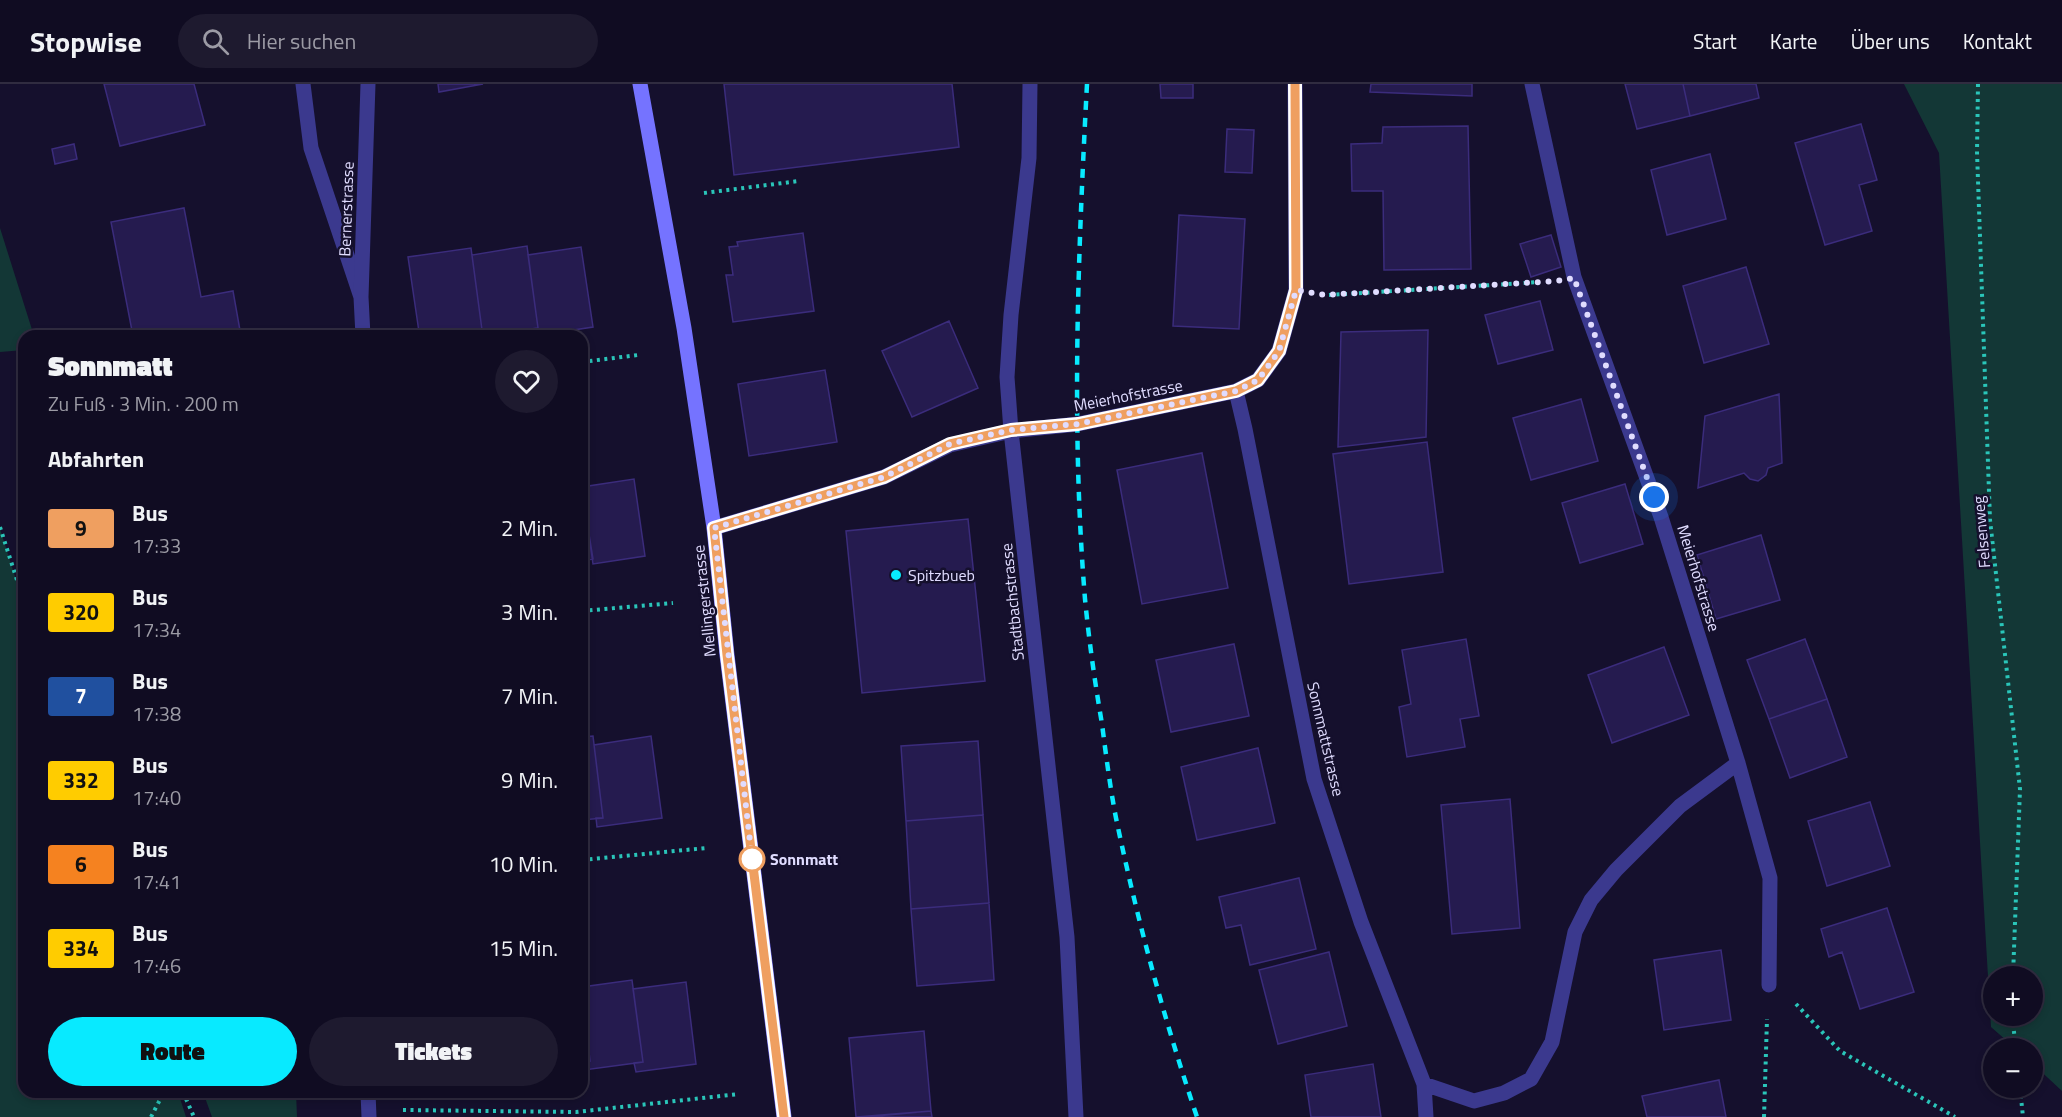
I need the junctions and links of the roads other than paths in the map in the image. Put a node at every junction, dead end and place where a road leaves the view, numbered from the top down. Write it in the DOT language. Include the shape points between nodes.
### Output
graph roads {
  1 [pos="303,84"];
  2 [pos="368,84"];
  3 [pos="640,84"];
  4 [pos="1030,84"];
  5 [pos="1295,84"];
  6 [pos="1532,84"];
  7 [pos="361,297"];
  8 [pos="363,330"];
  9 [pos="1236,391"];
  10 [pos="1011,430"];
  11 [pos="714,528"];
  12 [pos="1738,763"];
  13 [pos="1769,985"];
  14 [pos="1424,1084"];
  15 [pos="368,1098"];
  16 [pos="369,1113"];
  17 [pos="784,1117"];
  18 [pos="1076,1117"];
  19 [pos="1426,1117"];
  1 -- 7 [label="street" via="311,147"];
  2 -- 7 [label="street, Bernerstrasse"];
  3 -- 11 [label="main road, Mellingerstrasse" via="684,328"];
  4 -- 10 [label="street, Stadtbachstrasse" via="1029,158 1007,377"];
  5 -- 9 [label="street, Meierhofstrasse" via="1296,290 1279,351 1258,380"];
  6 -- 12 [label="street, Meierhofstrasse" via="1574,278 1661,517"];
  7 -- 8 [label="street, Bernerstrasse"];
  9 -- 10 [label="street, Meierhofstrasse" via="1078,424"];
  9 -- 14 [label="street, Sonnmattstrasse" via="1314,779 1361,922"];
  10 -- 11 [label="street, Meierhofstrasse" via="950,444 884,477"];
  10 -- 18 [label="street, Stadtbachstrasse" via="1067,937"];
  11 -- 17 [label="main road, Mellingerstrasse"];
  12 -- 13 [label="street, Meierhofstrasse" via="1770,878"];
  12 -- 14 [label="street" via="1680,806 1591,900 1575,932 1552,1042 1531,1079 1474,1101"];
  14 -- 19 [label="street, Sonnmattstrasse"];
  15 -- 16 [label="street"];
}
